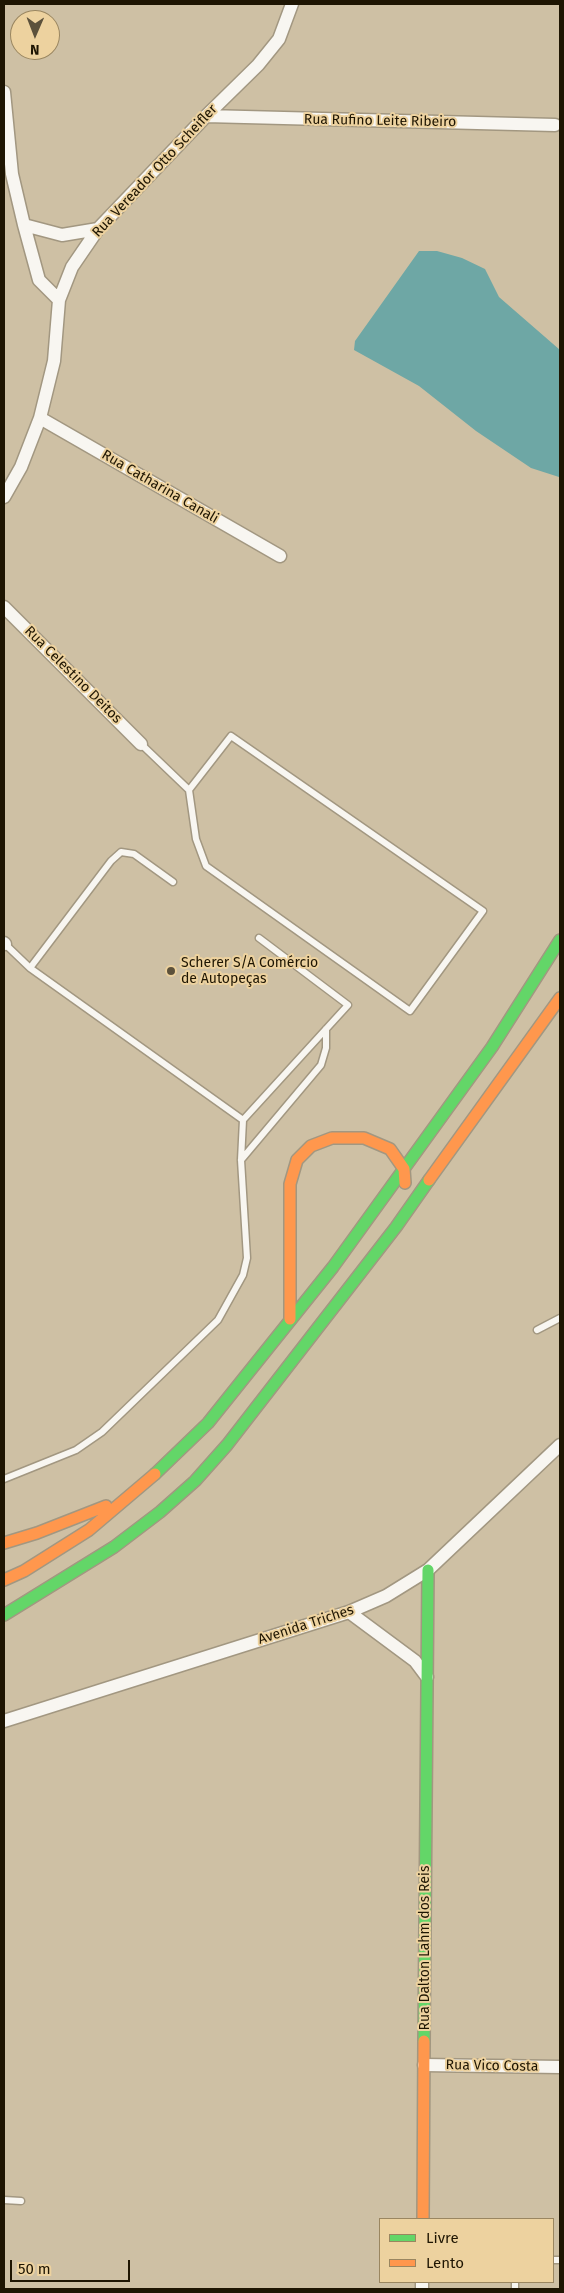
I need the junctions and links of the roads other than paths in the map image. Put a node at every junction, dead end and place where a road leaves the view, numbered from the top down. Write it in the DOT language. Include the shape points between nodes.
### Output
graph roads {
  1 [pos="292,4"];
  2 [pos="4,92"];
  3 [pos="206,116"];
  4 [pos="555,125"];
  5 [pos="24,225"];
  6 [pos="98,229"];
  7 [pos="59,300"];
  8 [pos="40,418"];
  9 [pos="4,497"];
  10 [pos="280,556"];
  11 [pos="4,607"];
  12 [pos="141,744"];
  13 [pos="190,790"];
  14 [pos="173,882"];
  15 [pos="259,938"];
  16 [pos="558,943"];
  17 [pos="4,944"];
  18 [pos="560,961"];
  19 [pos="30,968"];
  20 [pos="560,998"];
  21 [pos="326,1029"];
  22 [pos="243,1120"];
  23 [pos="241,1160"];
  24 [pos="404,1169"];
  25 [pos="396,1227"];
  26 [pos="560,1318"];
  27 [pos="290,1319"];
  28 [pos="537,1330"];
  29 [pos="560,1445"];
  30 [pos="4,1479"];
  31 [pos="123,1499"];
  32 [pos="4,1543"];
  33 [pos="428,1570"];
  34 [pos="4,1580"];
  35 [pos="349,1612"];
  36 [pos="4,1616"];
  37 [pos="427,1677"];
  38 [pos="4,1721"];
  39 [pos="424,2065"];
  40 [pos="560,2067"];
  41 [pos="4,2200"];
  42 [pos="21,2201"];
  43 [pos="423,2218"];
  1 -- 3 [label="street, Rua Vereador Otto Scheifler" via="279,39 258,66"];
  2 -- 5 [label="street" via="12,174"];
  3 -- 4 [label="street, Rua Rufino Leite Ribeiro"];
  3 -- 6 [label="street, Rua Vereador Otto Scheifler"];
  5 -- 6 [label="street" via="62,235"];
  5 -- 7 [label="street" via="39,280"];
  6 -- 7 [label="street, Rua Vereador Otto Scheifler" via="72,267"];
  7 -- 8 [label="street, Rua Vereador Otto Scheifler" via="54,361"];
  8 -- 9 [label="street, Rua Vereador Otto Scheifler" via="21,466"];
  8 -- 10 [label="street, Rua Catharina Canali"];
  11 -- 12 [label="street, Rua Celestino Deitos"];
  12 -- 13 [label="lane"];
  13 -- 13 [label="lane" via="196,839 206,866 410,1011 483,910 231,736"];
  14 -- 19 [label="lane" via="134,854 121,852"];
  15 -- 21 [label="lane" via="348,1005"];
  16 -- 18 [label="main road"];
  16 -- 24 [label="main road" via="492,1047"];
  17 -- 19 [label="lane"];
  19 -- 22 [label="lane"];
  20 -- 25 [label="main road"];
  21 -- 22 [label="lane"];
  21 -- 23 [label="lane" via="326,1048 321,1065"];
  22 -- 23 [label="lane"];
  23 -- 30 [label="lane" via="247,1258 243,1275 218,1320 102,1432 76,1450"];
  24 -- 25 [label="main road" via="404,1192"];
  24 -- 27 [label="main road" via="333,1267"];
  24 -- 27 [label="main road" via="390,1149 364,1138 332,1138 310,1146 297,1160 290,1184"];
  25 -- 36 [label="main road" via="228,1445 196,1481 114,1547"];
  26 -- 28 [label="lane"];
  27 -- 31 [label="main road" via="232,1397 208,1423"];
  29 -- 33 [label="street, Avenida Triches"];
  31 -- 32 [label="main road"];
  31 -- 34 [label="main road" via="89,1530"];
  33 -- 35 [label="street, Avenida Triches" via="386,1596"];
  33 -- 37 [label="main road, Rua Dalton Lahm dos Reis"];
  35 -- 37 [label="street" via="415,1661"];
  35 -- 38 [label="street, Avenida Triches"];
  37 -- 39 [label="main road, Rua Dalton Lahm dos Reis"];
  39 -- 40 [label="street, Rua Vico Costa"];
  39 -- 43 [label="main road, Rua Dalton Lahm dos Reis"];
  41 -- 42 [label="lane"];
}
